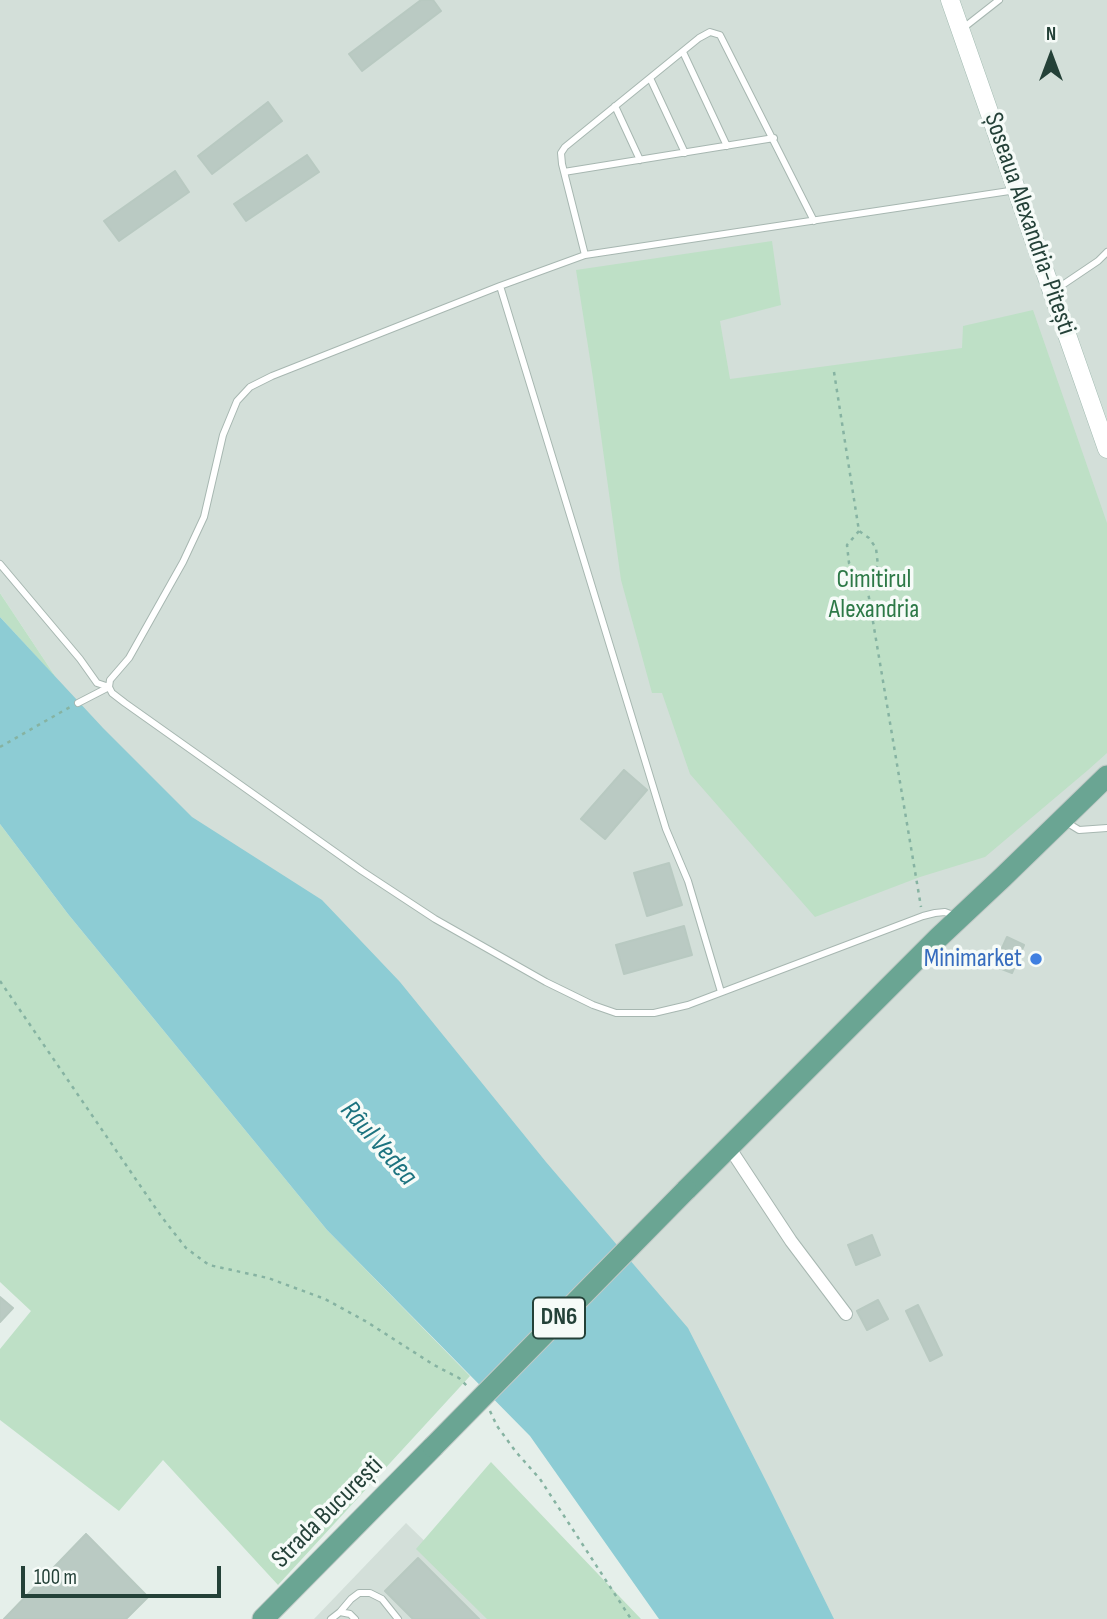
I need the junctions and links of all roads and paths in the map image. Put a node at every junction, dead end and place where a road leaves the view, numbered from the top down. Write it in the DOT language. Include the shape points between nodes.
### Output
graph roads {
  1 [pos="950,0"];
  2 [pos="999,0"];
  3 [pos="961,31"];
  4 [pos="683,52"];
  5 [pos="650,78"];
  6 [pos="615,106"];
  7 [pos="774,138"];
  8 [pos="727,146"];
  9 [pos="685,153"];
  10 [pos="640,160"];
  11 [pos="564,172"];
  12 [pos="1017,190"];
  13 [pos="814,220"];
  14 [pos="1107,252"];
  15 [pos="585,255"];
  16 [pos="500,286"];
  17 [pos="1053,292"];
  18 [pos="834,372"];
  19 [pos="1107,449"];
  20 [pos="859,531"];
  21 [pos="0,564"];
  22 [pos="866,580"];
  23 [pos="109,687"];
  24 [pos="78,703"];
  25 [pos="0,747"];
  26 [pos="1107,776"];
  27 [pos="1062,820"];
  28 [pos="1107,828"];
  29 [pos="923,916"];
  30 [pos="957,920"];
  31 [pos="0,981"];
  32 [pos="722,992"];
  33 [pos="729,1147"];
  34 [pos="846,1314"];
  35 [pos="469,1387"];
  36 [pos="488,1406"];
  37 [pos="340,1612"];
  38 [pos="263,1619"];
  39 [pos="331,1619"];
  40 [pos="355,1619"];
  41 [pos="398,1619"];
  42 [pos="631,1619"];
  1 -- 3 [label="main road, Șoseaua Alexandria-Pitești"];
  2 -- 3 [label="lane"];
  3 -- 12 [label="main road, Șoseaua Alexandria-Pitești"];
  4 -- 5 [label="lane"];
  4 -- 7 [label="lane" via="710,32 720,35"];
  4 -- 8 [label="lane"];
  5 -- 6 [label="lane"];
  5 -- 9 [label="lane"];
  6 -- 10 [label="lane"];
  6 -- 11 [label="lane" via="565,146 561,153"];
  7 -- 8 [label="lane"];
  7 -- 13 [label="lane"];
  8 -- 9 [label="lane"];
  9 -- 10 [label="lane"];
  10 -- 11 [label="lane"];
  11 -- 15 [label="lane"];
  12 -- 13 [label="lane"];
  12 -- 17 [label="main road, Șoseaua Alexandria-Pitești"];
  13 -- 15 [label="lane"];
  14 -- 17 [label="lane"];
  15 -- 16 [label="lane"];
  16 -- 23 [label="lane" via="250,387 237,401 223,435 204,517 183,562"];
  16 -- 32 [label="lane" via="666,829 688,881"];
  17 -- 19 [label="main road, Șoseaua Alexandria-Pitești"];
  18 -- 20 [label="path"];
  20 -- 22 [label="path" via="847,545 849,563"];
  20 -- 22 [label="path" via="876,548 878,566"];
  21 -- 23 [label="lane" via="97,683"];
  22 -- 29 [label="path"];
  23 -- 24 [label="lane"];
  23 -- 32 [label="lane" via="125,703 362,871 546,982 617,1013 654,1013"];
  24 -- 25 [label="path"];
  26 -- 27 [label="main road, DN6"];
  27 -- 28 [label="lane" via="1079,830"];
  27 -- 30 [label="main road, DN6"];
  29 -- 30 [label="lane" via="944,912"];
  29 -- 32 [label="lane"];
  30 -- 33 [label="main road, DN6"];
  31 -- 35 [label="path" via="186,1248 209,1265 268,1278 325,1299"];
  33 -- 34 [label="street"];
  33 -- 38 [label="main road, Strada București / DN6, bridge"];
  36 -- 42 [label="path" via="497,1426 540,1479"];
  37 -- 39 [label="lane"];
  37 -- 40 [label="lane"];
  37 -- 41 [label="lane" via="359,1593 370,1592"];
}
